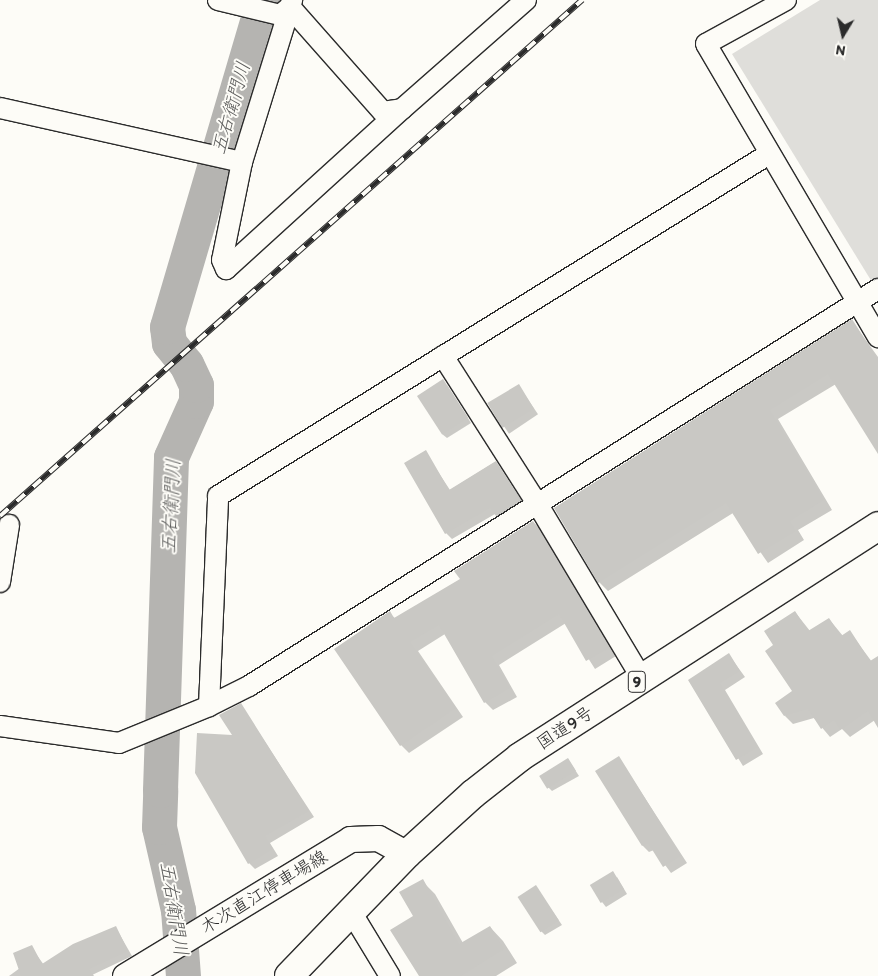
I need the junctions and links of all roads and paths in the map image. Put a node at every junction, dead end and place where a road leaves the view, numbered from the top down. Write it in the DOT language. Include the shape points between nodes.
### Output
graph roads {
  1 [pos="218,0"];
  2 [pos="526,0"];
  3 [pos="786,0"];
  4 [pos="291,4"];
  5 [pos="0,108"];
  6 [pos="402,109"];
  7 [pos="769,154"];
  8 [pos="242,162"];
  9 [pos="878,289"];
  10 [pos="857,303"];
  11 [pos="878,337"];
  12 [pos="443,356"];
  13 [pos="538,505"];
  14 [pos="9,525"];
  15 [pos="878,526"];
  16 [pos="0,582"];
  17 [pos="642,679"];
  18 [pos="209,706"];
  19 [pos="0,726"];
  20 [pos="407,854"];
  21 [pos="350,910"];
  22 [pos="125,976"];
  23 [pos="289,976"];
  24 [pos="390,976"];
  1 -- 4 [label="street" via="280,15"];
  2 -- 6 [label="street"];
  3 -- 7 [label="street" via="706,44"];
  4 -- 6 [label="street" via="383,112"];
  4 -- 8 [label="street"];
  5 -- 8 [label="street"];
  6 -- 8 [label="street" via="226,269 222,260"];
  7 -- 10 [label="street"];
  7 -- 12 [label="street"];
  9 -- 10 [label="street"];
  10 -- 11 [label="street"];
  10 -- 13 [label="street"];
  12 -- 13 [label="street"];
  12 -- 18 [label="street" via="218,496"];
  13 -- 17 [label="street"];
  13 -- 18 [label="street" via="249,686"];
  14 -- 16 [label="street"];
  15 -- 17 [label="highway, 国道9号 / 9"];
  17 -- 20 [label="highway, 国道9号 / 9" via="520,757 473,794"];
  18 -- 19 [label="street" via="119,744"];
  20 -- 21 [label="highway, 国道9号 / 9"];
  20 -- 22 [label="main road, 木次直江停車場線" via="378,838 350,839"];
  21 -- 23 [label="highway, 国道9号 / 9"];
  21 -- 24 [label="street"];
}
